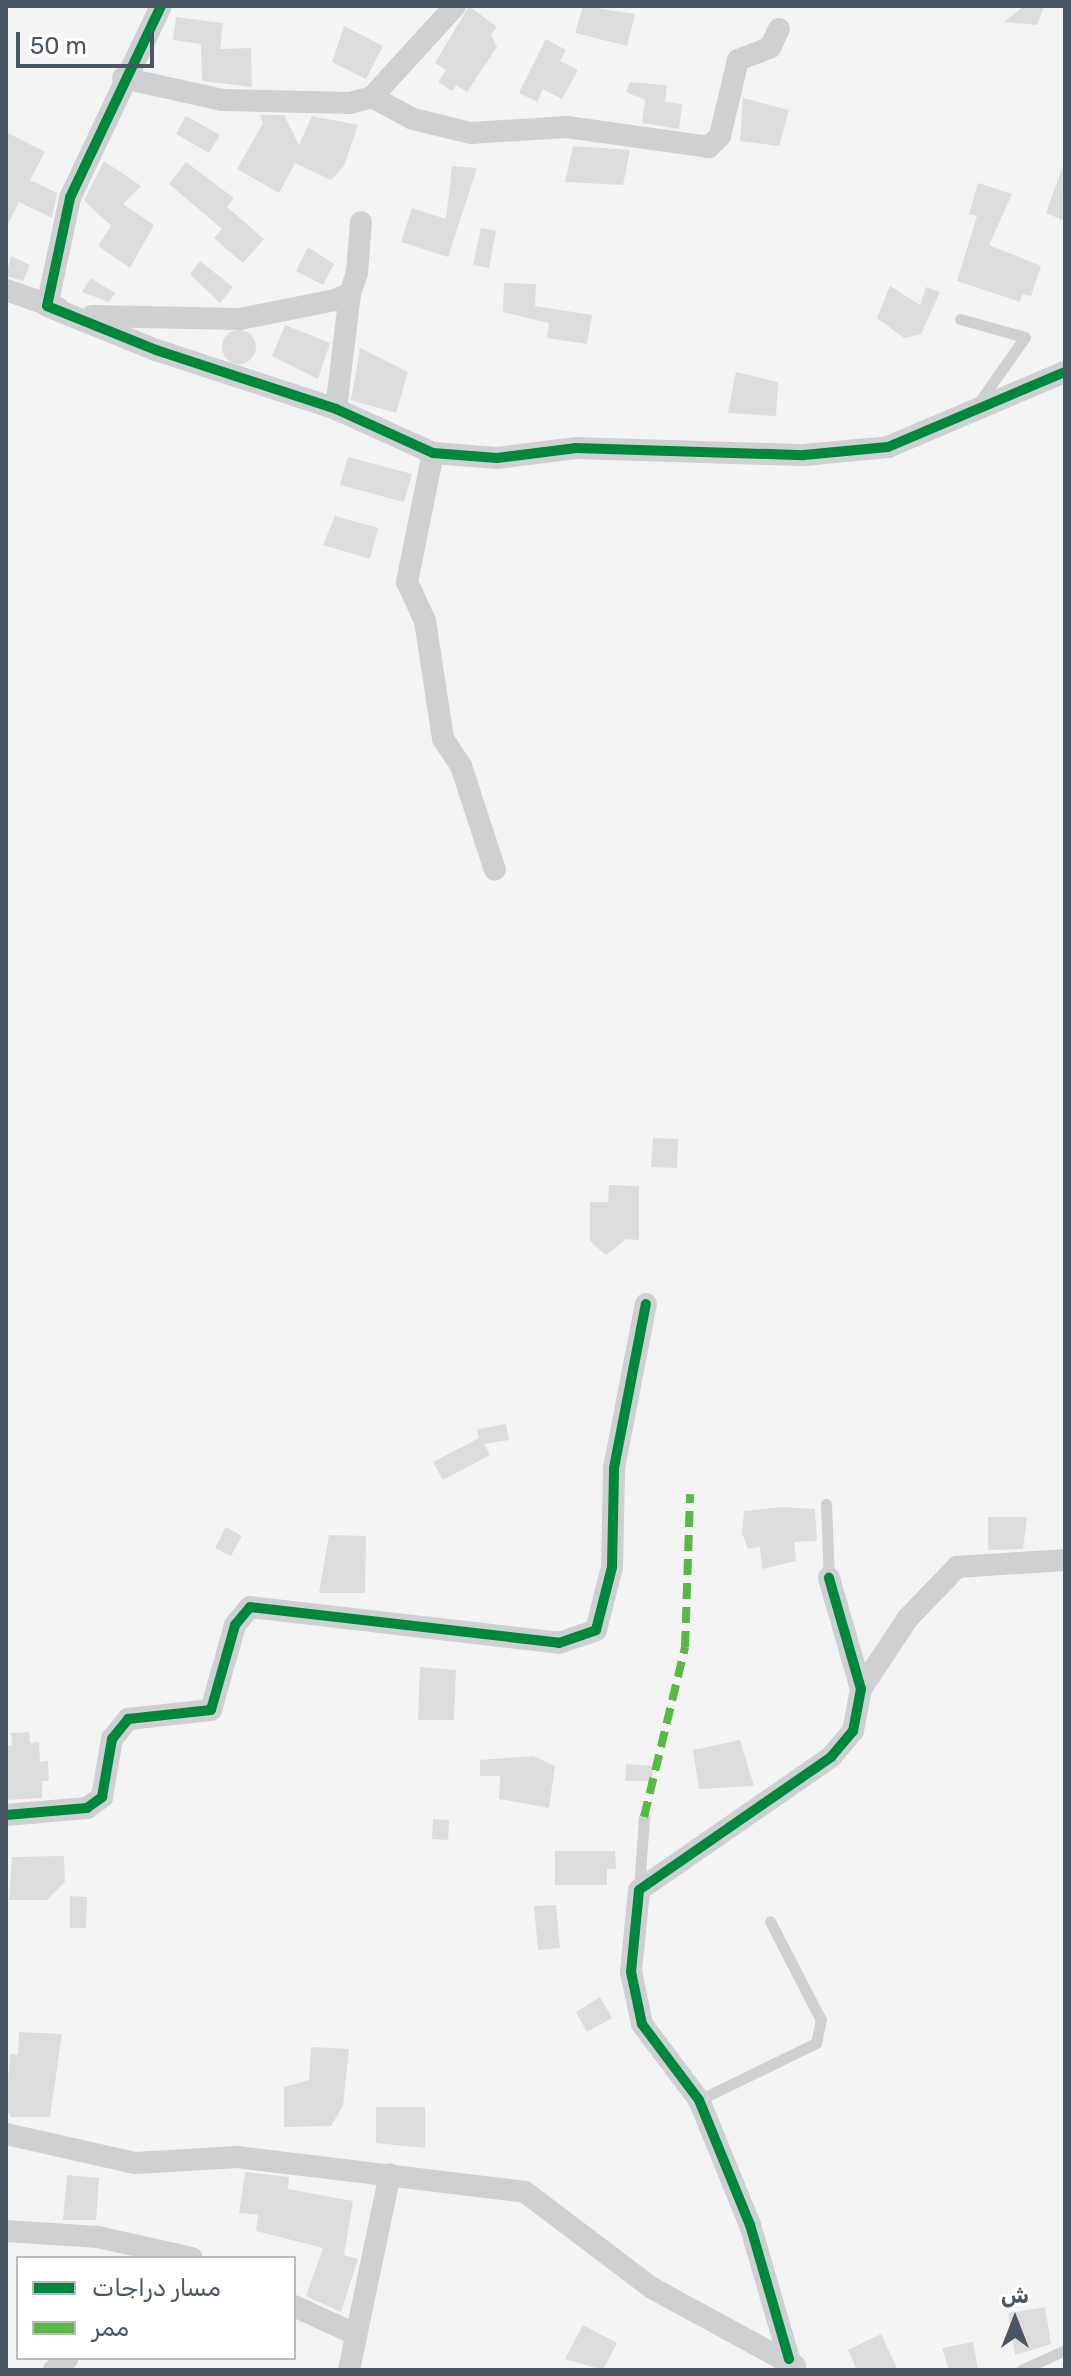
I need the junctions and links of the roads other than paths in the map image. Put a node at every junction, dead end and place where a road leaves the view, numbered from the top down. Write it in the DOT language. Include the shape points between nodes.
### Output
graph roads {
  1 [pos="161,6"];
  2 [pos="455,6"];
  3 [pos="779,29"];
  4 [pos="123,78"];
  5 [pos="372,97"];
  6 [pos="361,222"];
  7 [pos="6,290"];
  8 [pos="350,294"];
  9 [pos="47,306"];
  10 [pos="960,319"];
  11 [pos="1065,372"];
  12 [pos="336,409"];
  13 [pos="974,410"];
  14 [pos="433,453"];
  15 [pos="495,870"];
  16 [pos="646,1304"];
  17 [pos="826,1504"];
  18 [pos="1065,1560"];
  19 [pos="829,1578"];
  20 [pos="861,1689"];
  21 [pos="6,1815"];
  22 [pos="644,1817"];
  23 [pos="639,1890"];
  24 [pos="770,1921"];
  25 [pos="699,2100"];
  26 [pos="6,2134"];
  27 [pos="390,2174"];
  28 [pos="6,2231"];
  29 [pos="183,2256"];
  30 [pos="296,2307"];
  31 [pos="355,2334"];
  32 [pos="1065,2350"];
  33 [pos="794,2365"];
  34 [pos="349,2370"];
  35 [pos="1021,2370"];
  1 -- 4 [label="street"];
  2 -- 5 [label="street"];
  3 -- 5 [label="street" via="770,48 738,60 720,136 709,147 567,127 471,133 413,119"];
  4 -- 5 [label="street" via="222,100"];
  4 -- 9 [label="street" via="70,198"];
  6 -- 8 [label="street"];
  7 -- 9 [label="street"];
  8 -- 9 [label="street" via="240,319 107,319"];
  8 -- 12 [label="street"];
  9 -- 12 [label="street"];
  10 -- 13 [label="lane" via="1025,337"];
  11 -- 13 [label="street"];
  12 -- 14 [label="street"];
  13 -- 14 [label="street" via="888,447 848,453"];
  14 -- 15 [label="street" via="407,582 425,621 443,739 461,766"];
  16 -- 21 [label="street" via="614,1468 612,1567 596,1630 559,1643 250,1607 235,1625 211,1710 128,1719 112,1739 102,1797 87,1808"];
  17 -- 19 [label="lane"];
  18 -- 20 [label="street" via="957,1567 908,1618"];
  19 -- 20 [label="street"];
  20 -- 23 [label="street" via="843,1747"];
  22 -- 23 [label="lane"];
  23 -- 25 [label="street" via="631,1972 642,2024"];
  24 -- 25 [label="lane" via="821,2020 816,2043"];
  25 -- 33 [label="street" via="750,2225"];
  26 -- 27 [label="street" via="135,2163 237,2157"];
  27 -- 31 [label="street"];
  27 -- 33 [label="street" via="525,2192 652,2288"];
  28 -- 29 [label="street" via="98,2237"];
  30 -- 31 [label="street"];
  31 -- 34 [label="street"];
  32 -- 35 [label="lane"];
}
